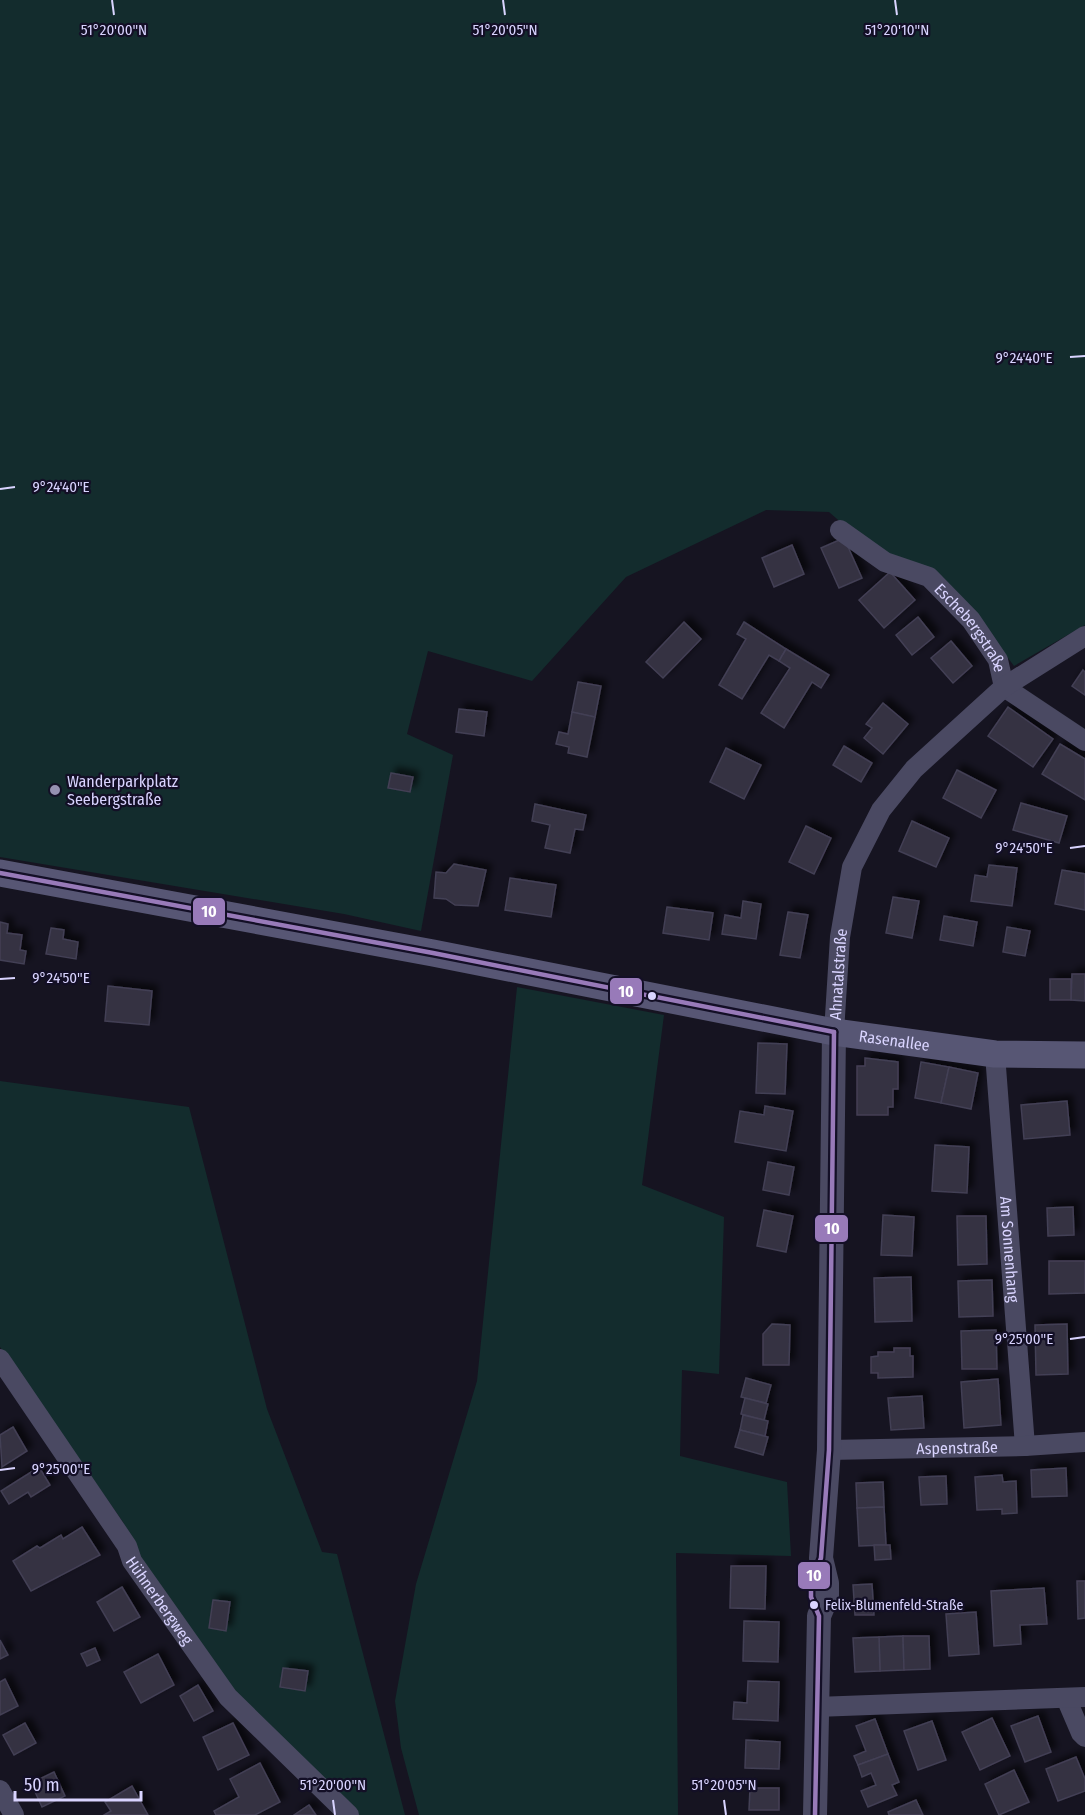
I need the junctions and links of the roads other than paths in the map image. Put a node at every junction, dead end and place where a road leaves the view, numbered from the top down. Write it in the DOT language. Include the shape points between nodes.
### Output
graph roads {
  1 [pos="840,530"];
  2 [pos="1085,636"];
  3 [pos="1004,687"];
  4 [pos="1085,741"];
  5 [pos="0,873"];
  6 [pos="834,1032"];
  7 [pos="996,1054"];
  8 [pos="1085,1055"];
  9 [pos="0,1359"];
  10 [pos="1085,1442"];
  11 [pos="1025,1446"];
  12 [pos="829,1450"];
  13 [pos="1076,1698"];
  14 [pos="816,1707"];
  15 [pos="1085,1737"];
  16 [pos="0,1790"];
  17 [pos="14,1815"];
  18 [pos="350,1815"];
  19 [pos="815,1815"];
  1 -- 3 [label="street, Eschebergstraße" via="885,562 929,577 977,628 999,660"];
  2 -- 3 [label="street, Ahnatalstraße"];
  3 -- 4 [label="street, Eschebergstraße"];
  3 -- 6 [label="street, Ahnatalstraße" via="914,769 881,810 852,867 840,937"];
  5 -- 6 [label="main road, Rasenallee"];
  6 -- 7 [label="main road, Rasenallee"];
  6 -- 12 [label="street, Ahnatalstraße"];
  7 -- 8 [label="main road, Rasenallee"];
  7 -- 11 [label="street, Am Sonnenhang"];
  9 -- 18 [label="street, Hühnerbergweg" via="127,1546 132,1561 228,1697"];
  10 -- 11 [label="street, Aspenstraße"];
  11 -- 12 [label="street, Aspenstraße"];
  12 -- 14 [label="street, Ahnatalstraße" via="821,1558 811,1583 811,1597 819,1616"];
  13 -- 14 [label="street"];
  13 -- 15 [label="street"];
  14 -- 19 [label="street, Ahnatalstraße"];
  16 -- 17 [label="street"];
}
